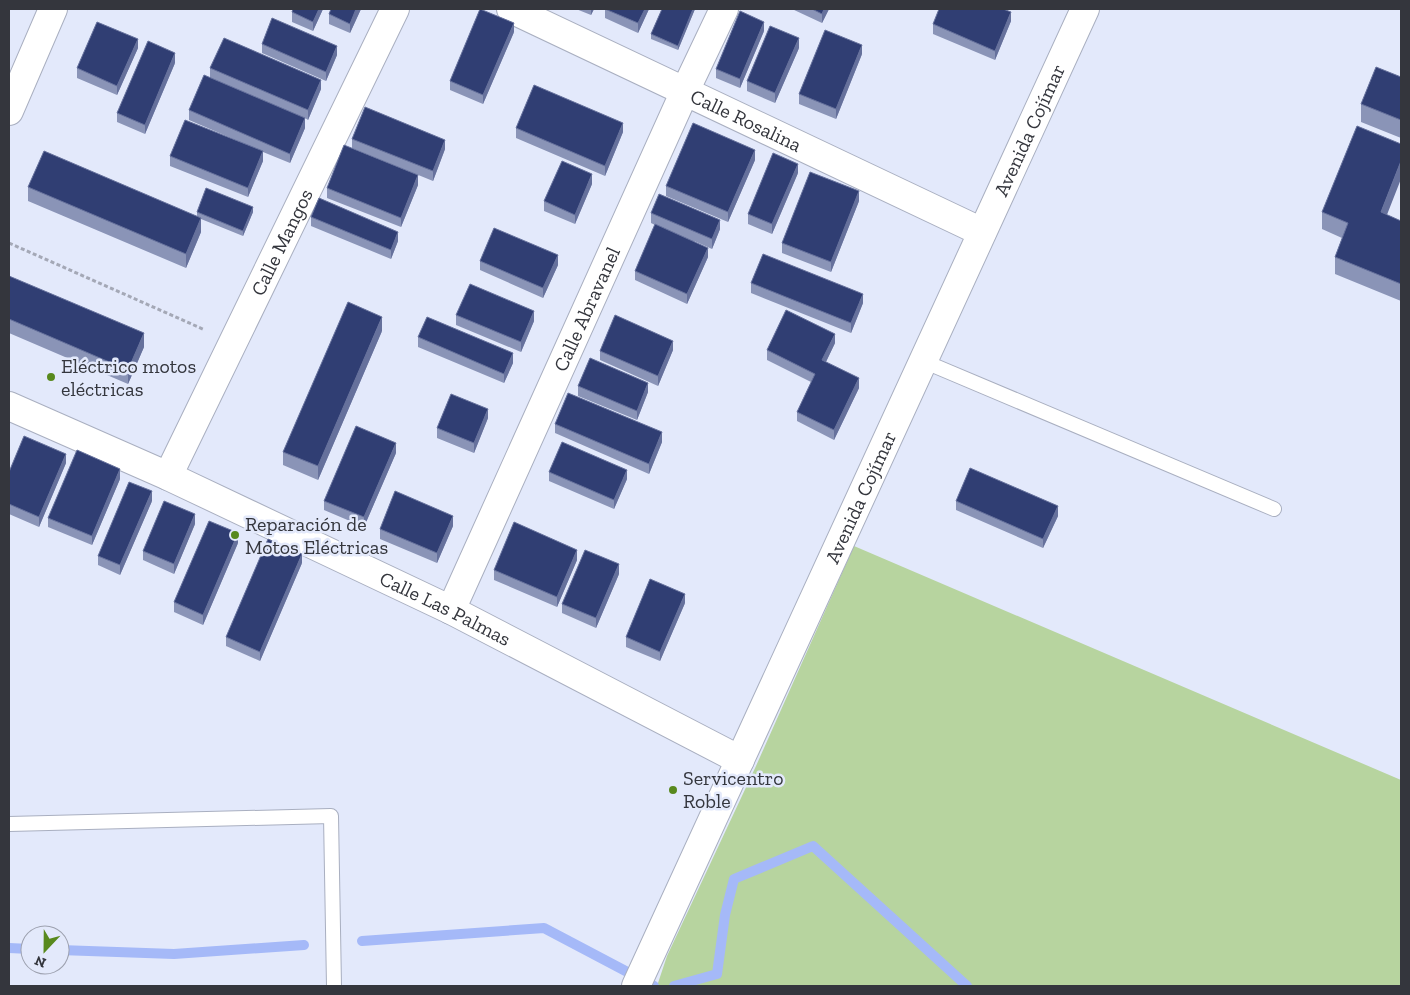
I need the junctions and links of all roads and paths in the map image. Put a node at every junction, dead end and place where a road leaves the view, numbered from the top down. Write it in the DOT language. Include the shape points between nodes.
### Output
graph roads {
  1 [pos="54,9"];
  2 [pos="395,9"];
  3 [pos="511,9"];
  4 [pos="724,9"];
  5 [pos="1084,9"];
  6 [pos="685,91"];
  7 [pos="9,111"];
  8 [pos="982,232"];
  9 [pos="9,243"];
  10 [pos="233,343"];
  11 [pos="923,361"];
  12 [pos="9,406"];
  13 [pos="168,476"];
  14 [pos="1274,509"];
  15 [pos="450,610"];
  16 [pos="740,760"];
  17 [pos="9,824"];
  18 [pos="334,986"];
  19 [pos="636,986"];
  1 -- 7 [label="street"];
  2 -- 10 [label="street, Calle Mangos"];
  3 -- 6 [label="street, Calle Rosalina"];
  4 -- 6 [label="street, Calle Abravanel"];
  5 -- 8 [label="street, Avenida Cojímar"];
  6 -- 8 [label="street, Calle Rosalina"];
  6 -- 15 [label="street, Calle Abravanel"];
  8 -- 11 [label="street, Avenida Cojímar"];
  9 -- 10 [label="path"];
  10 -- 13 [label="street, Calle Mangos"];
  11 -- 14 [label="lane"];
  11 -- 16 [label="street, Avenida Cojímar"];
  12 -- 13 [label="street, Calle Las Palmas"];
  13 -- 15 [label="street, Calle Las Palmas"];
  15 -- 16 [label="street, Calle Las Palmas"];
  16 -- 19 [label="street, Avenida Cojímar"];
  17 -- 18 [label="lane" via="331,816"];
}
